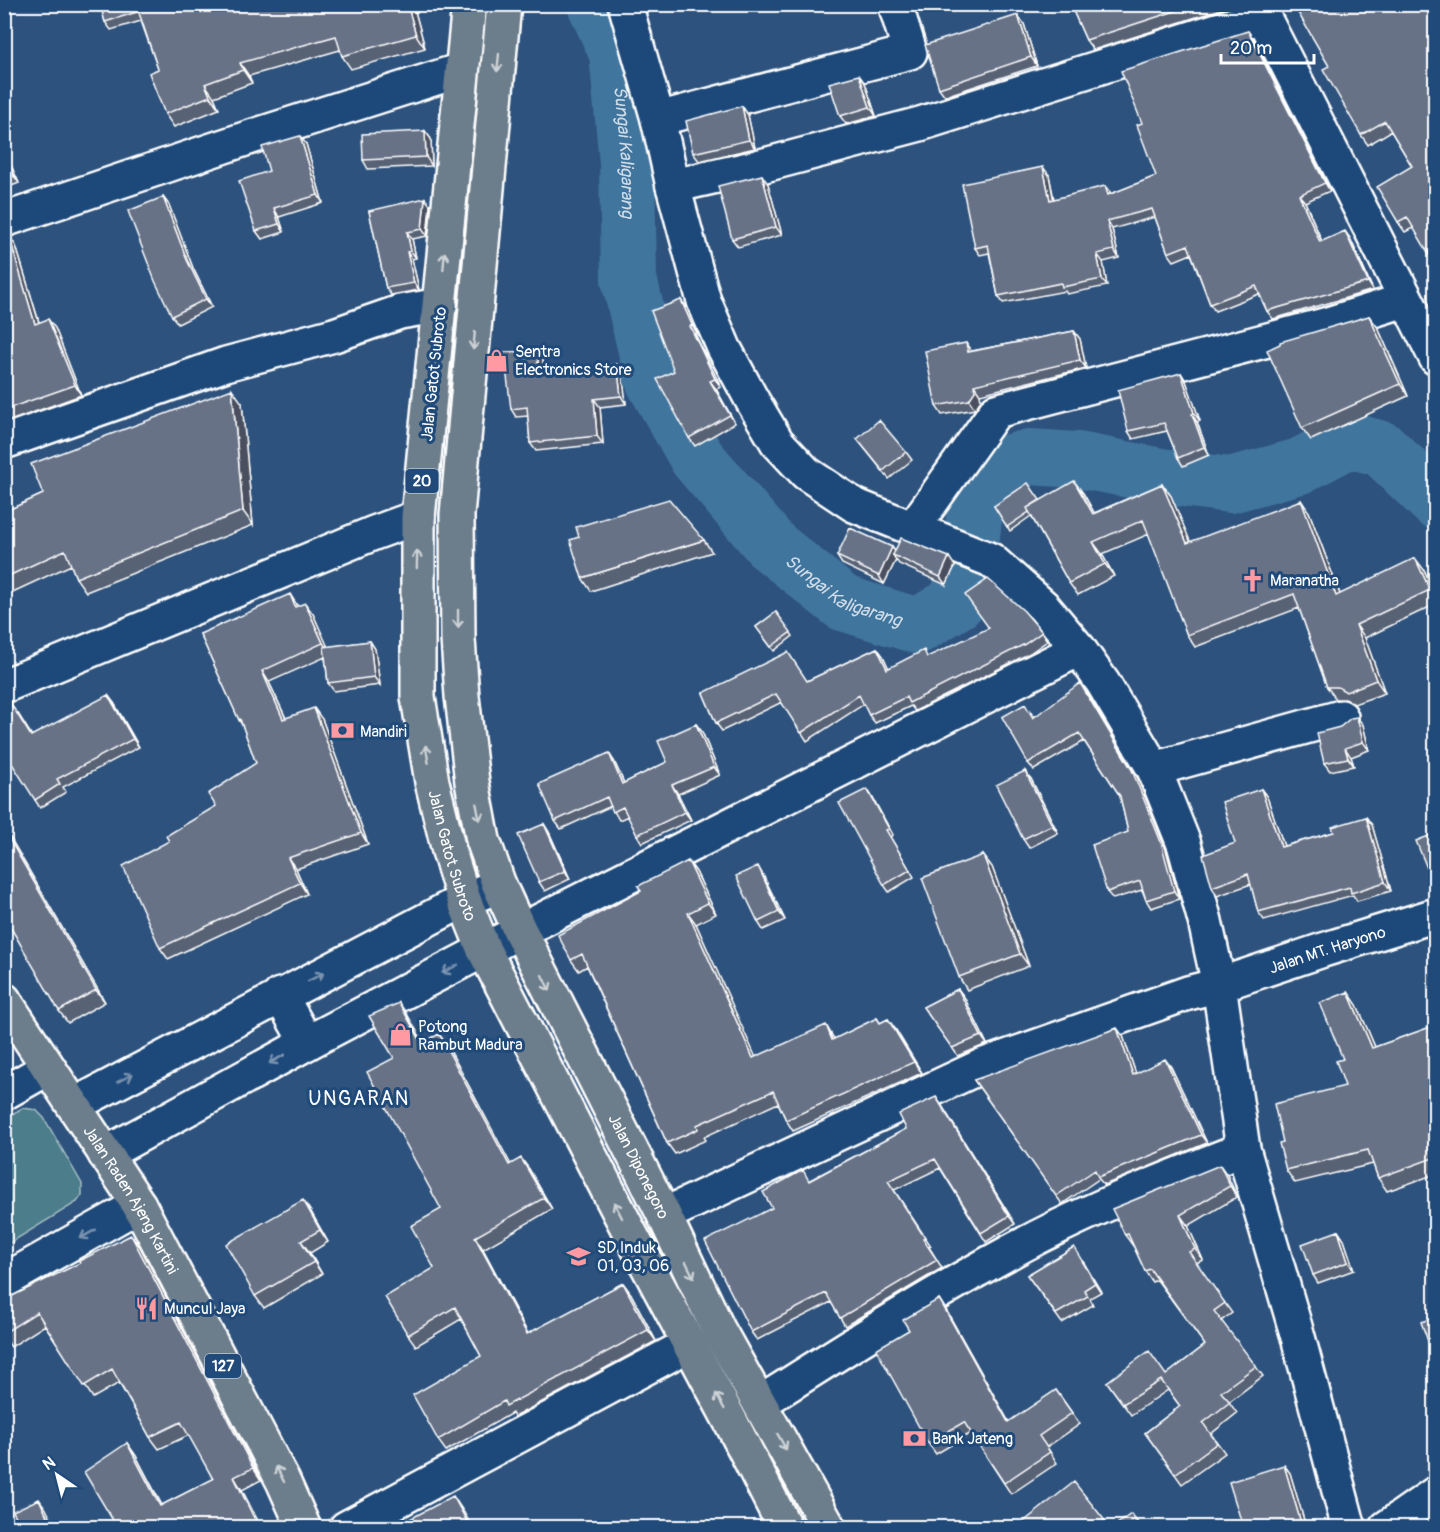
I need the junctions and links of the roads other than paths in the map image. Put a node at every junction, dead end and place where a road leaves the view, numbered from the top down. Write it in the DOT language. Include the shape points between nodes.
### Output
graph roads {
  1 [pos="468,4"];
  2 [pos="504,4"];
  3 [pos="625,4"];
  4 [pos="895,4"];
  5 [pos="1260,10"];
  6 [pos="461,70"];
  7 [pos="658,119"];
  8 [pos="673,186"];
  9 [pos="4,220"];
  10 [pos="1406,300"];
  11 [pos="440,305"];
  12 [pos="1436,358"];
  13 [pos="4,442"];
  14 [pos="418,518"];
  15 [pos="925,533"];
  16 [pos="1079,649"];
  17 [pos="4,686"];
  18 [pos="1341,717"];
  19 [pos="1154,769"];
  20 [pos="499,885"];
  21 [pos="464,900"];
  22 [pos="1436,915"];
  23 [pos="520,931"];
  24 [pos="484,950"];
  25 [pos="1219,985"];
  26 [pos="280,995"];
  27 [pos="4,999"];
  28 [pos="307,1043"];
  29 [pos="48,1068"];
  30 [pos="4,1093"];
  31 [pos="74,1105"];
  32 [pos="1243,1149"];
  33 [pos="105,1154"];
  34 [pos="139,1205"];
  35 [pos="664,1215"];
  36 [pos="4,1281"];
  37 [pos="688,1345"];
  38 [pos="760,1403"];
  39 [pos="1436,1493"];
  40 [pos="304,1527"];
  41 [pos="346,1527"];
  42 [pos="785,1527"];
  43 [pos="829,1527"];
  44 [pos="1349,1527"];
  45 [pos="1386,1527"];
  1 -- 6 [label="main road, Jalan Gatot Subroto / 20"];
  2 -- 20 [label="main road, Jalan Gatot Subroto / 20, one-way" via="457,515 462,696 483,840"];
  3 -- 7 [label="street"];
  4 -- 7 [label="street" via="910,52"];
  5 -- 8 [label="street" via="920,124"];
  5 -- 10 [label="street"];
  6 -- 9 [label="street"];
  11 -- 6 [label="main road, Jalan Gatot Subroto / 20, one-way"];
  7 -- 8 [label="street"];
  8 -- 15 [label="street" via="704,301 724,348 777,442 806,473 854,505"];
  10 -- 12 [label="street"];
  10 -- 15 [label="street" via="996,411"];
  11 -- 13 [label="street" via="400,312 226,364"];
  11 -- 14 [label="main road, Jalan Gatot Subroto / 20"];
  14 -- 17 [label="street"];
  21 -- 14 [label="main road, Jalan Gatot Subroto / 20, one-way" via="432,782 418,697"];
  15 -- 16 [label="street" via="991,560 1044,606"];
  16 -- 19 [label="street" via="1104,683"];
  16 -- 23 [label="street"];
  18 -- 19 [label="street"];
  19 -- 25 [label="street" via="1184,844"];
  20 -- 21 [label="street"];
  20 -- 23 [label="main road, Jalan Gatot Subroto / 20"];
  21 -- 24 [label="main road, Jalan Gatot Subroto / 20"];
  26 -- 21 [label="street, one-way"];
  22 -- 25 [label="street, Jalan MT. Haryono"];
  23 -- 24 [label="street"];
  23 -- 35 [label="main road, Jalan Diponegoro / 20, one-way"];
  24 -- 28 [label="street, one-way"];
  37 -- 24 [label="main road, 20, one-way"];
  25 -- 32 [label="street"];
  25 -- 35 [label="street, Jalan MT. Haryono" via="984,1065"];
  26 -- 28 [label="street"];
  31 -- 26 [label="street, one-way"];
  27 -- 29 [label="main road, 127"];
  28 -- 33 [label="street, one-way"];
  29 -- 30 [label="street"];
  29 -- 31 [label="main road, Jalan Raden Ajeng Kartini / 127"];
  31 -- 33 [label="main road, Jalan Raden Ajeng Kartini / 127"];
  32 -- 38 [label="street" via="1040,1237 874,1330"];
  32 -- 44 [label="street"];
  33 -- 34 [label="main road, Jalan Raden Ajeng Kartini / 127"];
  34 -- 36 [label="street, one-way"];
  40 -- 34 [label="main road, Jalan Raden Ajeng Kartini / 127, one-way"];
  35 -- 38 [label="main road, Jalan Diponegoro / 20, one-way" via="718,1329"];
  37 -- 41 [label="street"];
  42 -- 37 [label="main road, 20, one-way"];
  38 -- 43 [label="main road, Jalan Diponegoro / 20, one-way"];
  39 -- 45 [label="street"];
}
